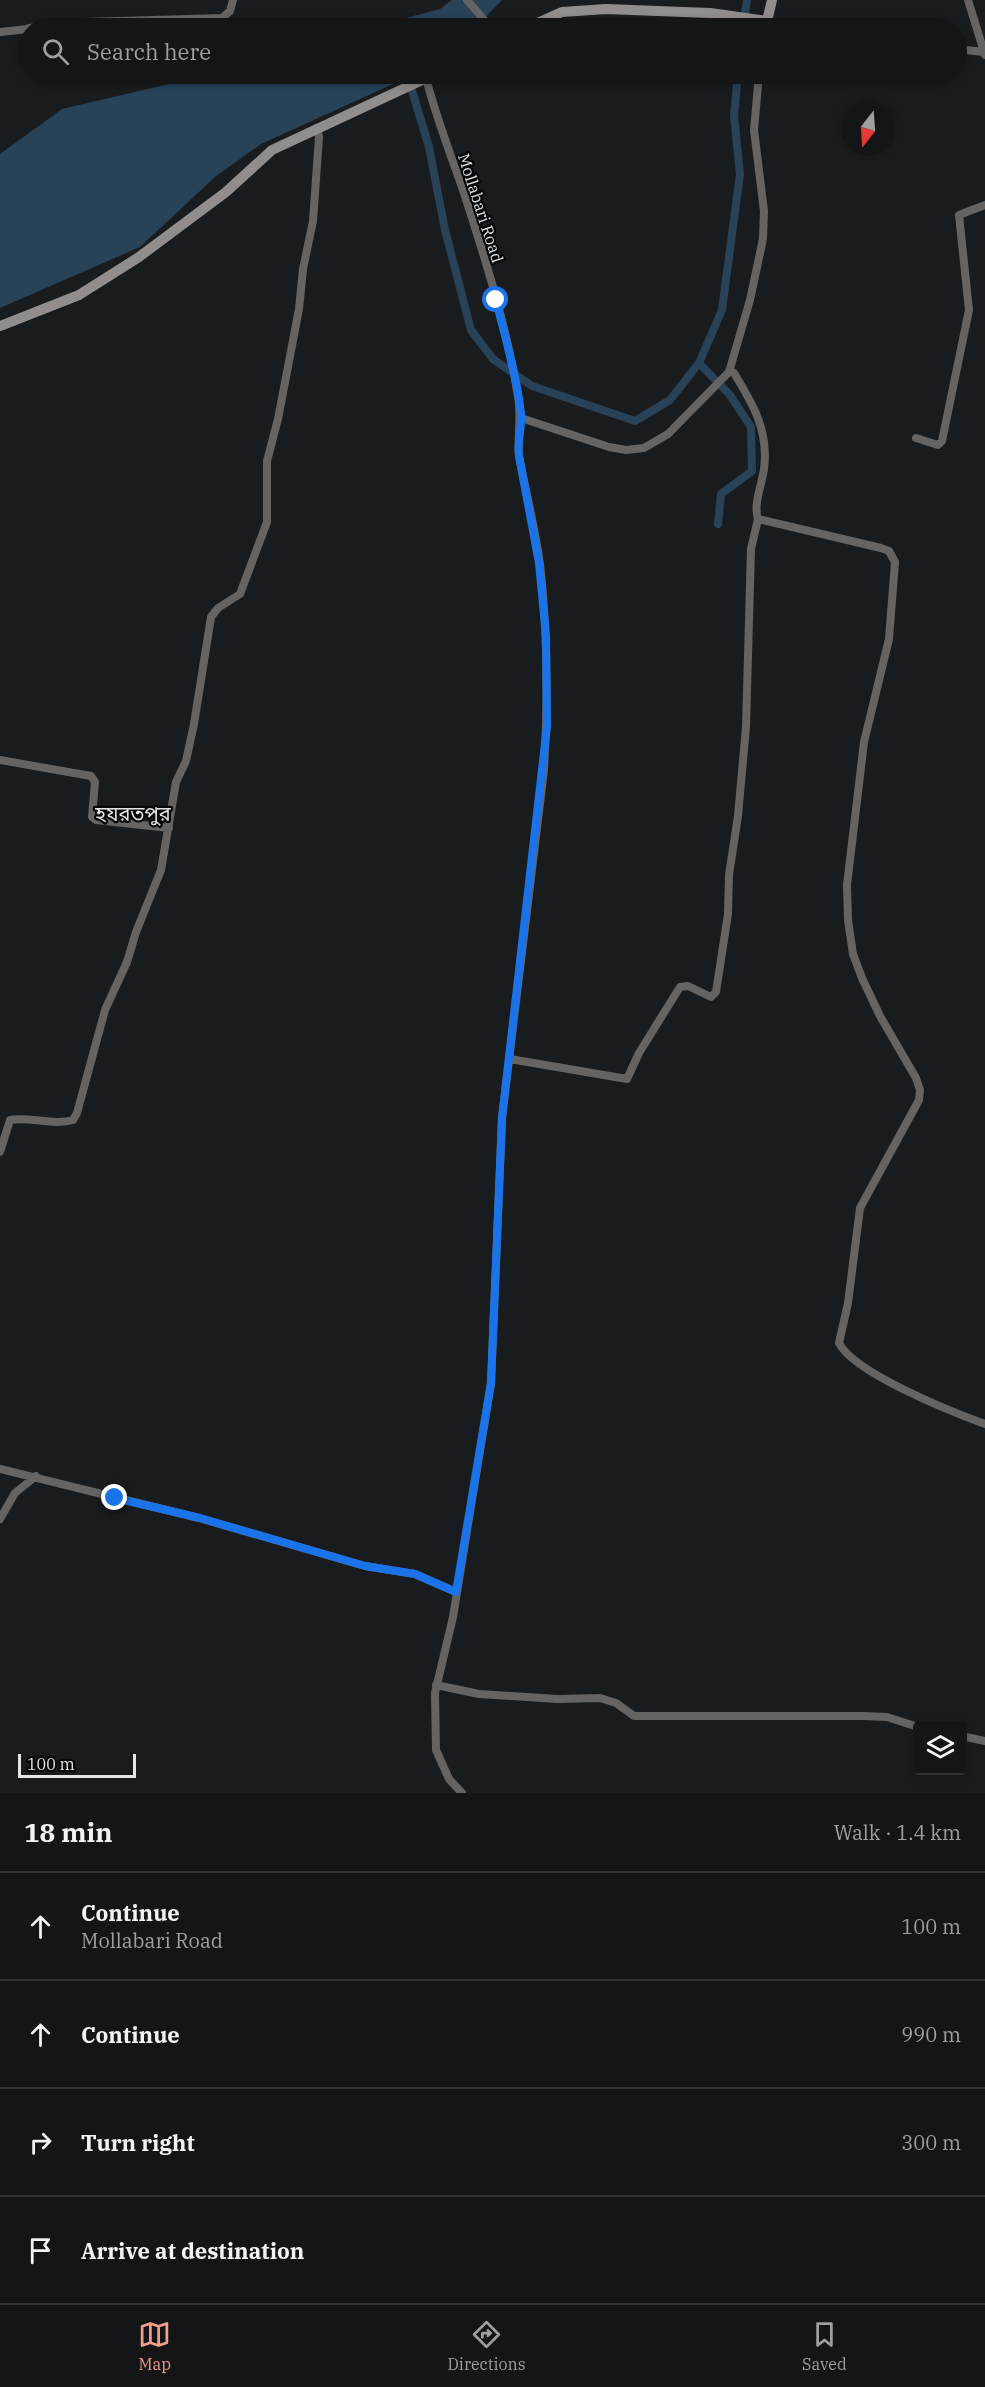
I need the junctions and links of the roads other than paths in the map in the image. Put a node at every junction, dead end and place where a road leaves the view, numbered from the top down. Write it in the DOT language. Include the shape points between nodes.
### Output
graph roads {
  1 [pos="232,0"];
  2 [pos="467,0"];
  3 [pos="771,0"];
  4 [pos="968,0"];
  5 [pos="222,18"];
  6 [pos="482,18"];
  7 [pos="548,18"];
  8 [pos="742,18"];
  9 [pos="766,18"];
  10 [pos="18,30"];
  11 [pos="0,32"];
  12 [pos="967,50"];
  13 [pos="985,53"];
  14 [pos="412,84"];
  15 [pos="427,84"];
  16 [pos="758,84"];
  17 [pos="317,128"];
  18 [pos="985,205"];
  19 [pos="0,326"];
  20 [pos="728,373"];
  21 [pos="521,418"];
  22 [pos="916,438"];
  23 [pos="758,519"];
  24 [pos="0,760"];
  25 [pos="169,828"];
  26 [pos="510,1059"];
  27 [pos="0,1152"];
  28 [pos="985,1424"];
  29 [pos="0,1469"];
  30 [pos="36,1476"];
  31 [pos="0,1519"];
  32 [pos="456,1592"];
  33 [pos="436,1685"];
  34 [pos="913,1725"];
  35 [pos="967,1737"];
  36 [pos="985,1741"];
  37 [pos="462,1793"];
  1 -- 5 [label="street" via="230,11"];
  2 -- 6 [label="street"];
  3 -- 9 [label="street"];
  4 -- 13 [label="street"];
  7 -- 8 [label="street" via="562,12 606,9"];
  10 -- 11 [label="street"];
  12 -- 13 [label="street"];
  14 -- 17 [label="street"];
  15 -- 21 [label="street, Mollabari Road" via="476,230 512,366"];
  16 -- 20 [label="street" via="754,130 764,212 763,239"];
  17 -- 19 [label="street" via="272,150 226,192 80,295"];
  17 -- 25 [label="street" via="313,221 278,419 267,460 267,522 240,594 211,617 194,724 186,761 176,782"];
  18 -- 22 [label="street" via="959,215 969,309 942,441 938,445"];
  20 -- 21 [label="street" via="668,434 644,448 609,447"];
  20 -- 23 [label="street" via="734,373 763,426 766,447"];
  21 -- 26 [label="street, Mollabari Road" via="517,441 535,533 544,608 547,726"];
  23 -- 26 [label="street" via="752,549 744,750 716,992 711,997 688,986 677,990 627,1079"];
  23 -- 28 [label="street" via="881,548 895,562 889,639 868,718 847,885 853,954 880,1016 907,1059 920,1090 919,1100 860,1208 848,1303 838,1343 852,1358 886,1379"];
  24 -- 25 [label="street" via="91,776 95,782 92,817 96,820"];
  25 -- 27 [label="street" via="161,870 105,1010 77,1113 73,1120 65,1122 10,1120"];
  26 -- 32 [label="street, Mollabari Road" via="500,1143 491,1383"];
  29 -- 30 [label="street"];
  30 -- 31 [label="street" via="15,1493"];
  30 -- 32 [label="street" via="365,1566 415,1574"];
  32 -- 33 [label="street, Mollabari Road"];
  33 -- 34 [label="street" via="478,1694 557,1700 600,1698 616,1703 634,1716 863,1716 887,1717"];
  33 -- 37 [label="street, Mollabari Road" via="436,1750 449,1779"];
  35 -- 36 [label="street"];
}
